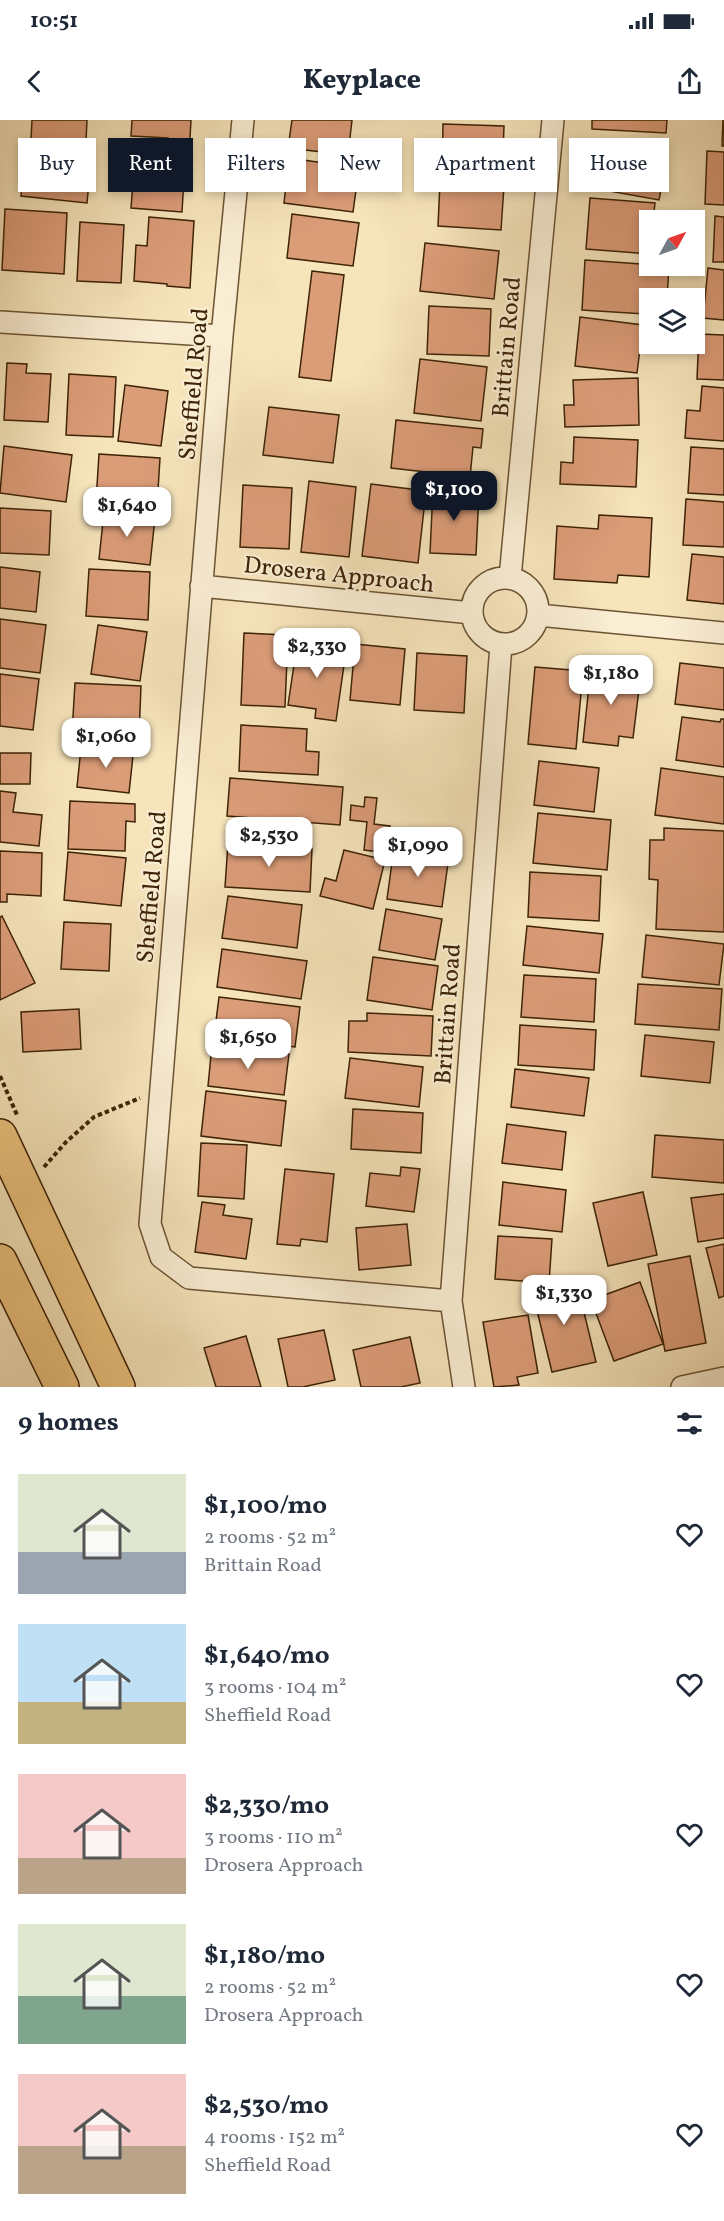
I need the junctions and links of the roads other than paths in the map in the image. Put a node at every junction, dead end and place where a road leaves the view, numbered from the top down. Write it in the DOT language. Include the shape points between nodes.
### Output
graph roads {
  1 [pos="243,120"];
  2 [pos="553,120"];
  3 [pos="0,321"];
  4 [pos="222,336"];
  5 [pos="510,578"];
  6 [pos="201,586"];
  7 [pos="472,613"];
  8 [pos="538,615"];
  9 [pos="724,633"];
  10 [pos="501,645"];
  11 [pos="0,1136"];
  12 [pos="0,1261"];
  13 [pos="451,1301"];
  14 [pos="724,1378"];
  15 [pos="62,1387"];
  16 [pos="118,1387"];
  17 [pos="464,1387"];
  18 [pos="682,1387"];
  1 -- 4 [label="street, Sheffield Road"];
  2 -- 5 [label="street, Brittain Road"];
  3 -- 4 [label="street"];
  4 -- 6 [label="street, Sheffield Road"];
  5 -- 7 [label="street" via="496,579 483,586"];
  5 -- 8 [label="street" via="524,584 533,594"];
  6 -- 7 [label="street, Drosera Approach"];
  6 -- 13 [label="street, Sheffield Road" via="150,1224 161,1257 189,1278"];
  7 -- 10 [label="street" via="483,637"];
  8 -- 9 [label="street"];
  8 -- 10 [label="street" via="533,630 523,640"];
  10 -- 13 [label="street, Brittain Road"];
  11 -- 16 [label="highway"];
  12 -- 15 [label="highway"];
  13 -- 17 [label="street, Brittain Road"];
  14 -- 18 [label="street"];
}
